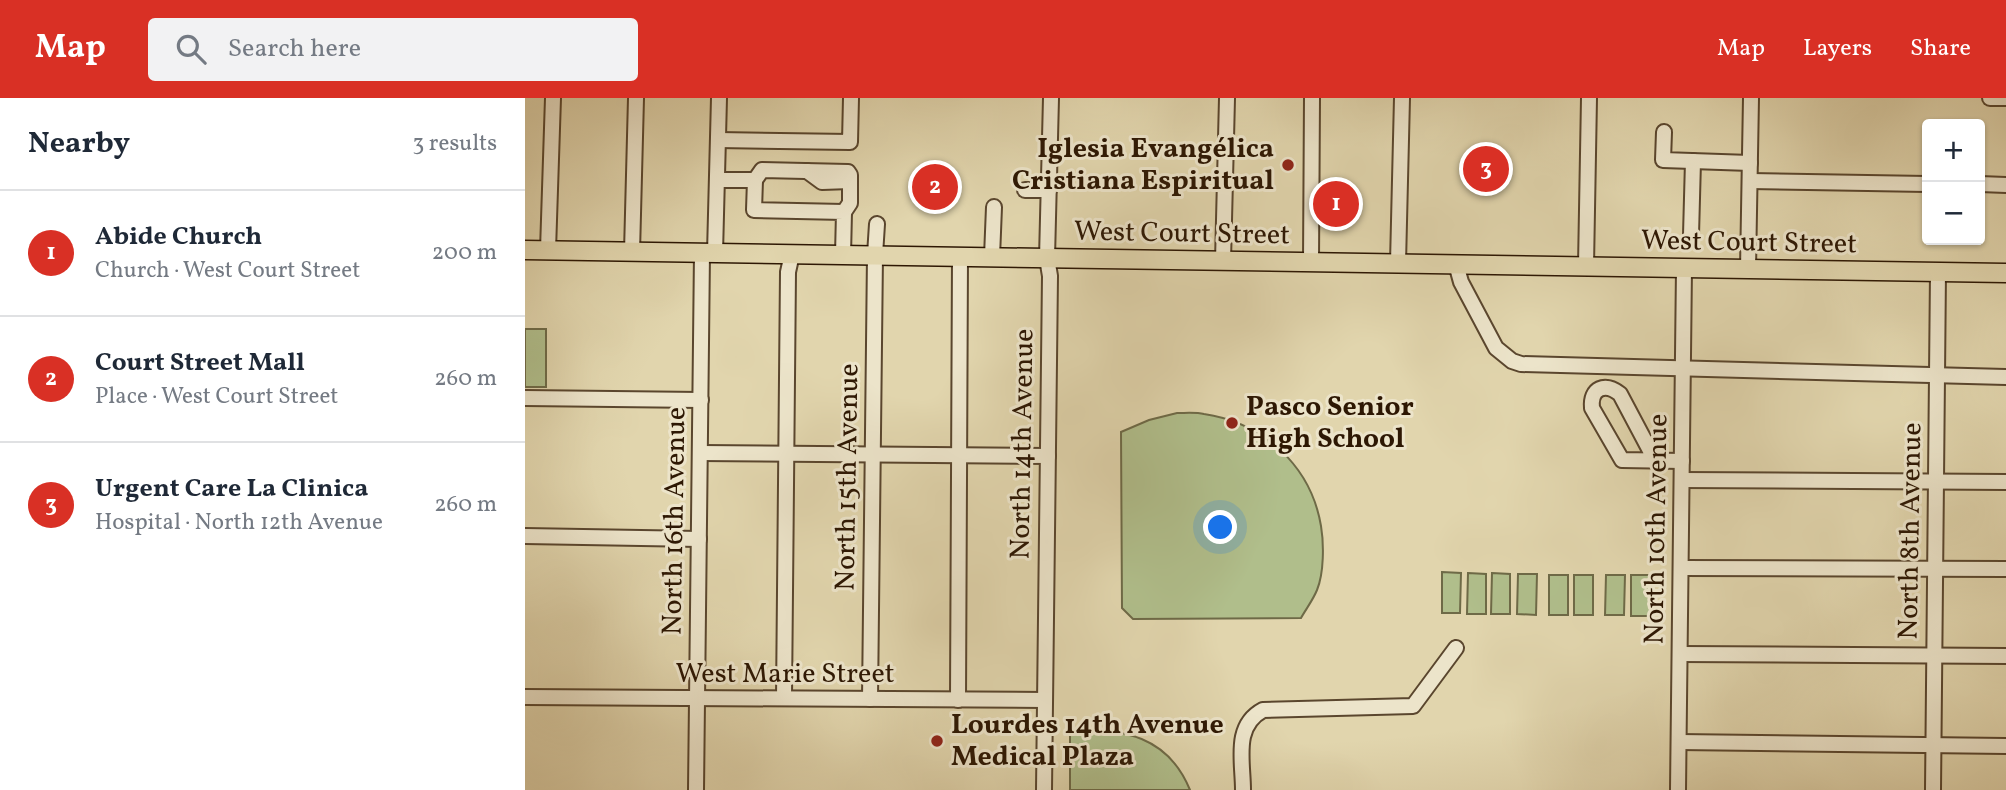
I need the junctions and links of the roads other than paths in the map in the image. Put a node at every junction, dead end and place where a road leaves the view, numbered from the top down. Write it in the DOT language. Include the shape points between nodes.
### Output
graph roads {
  1 [pos="553,98"];
  2 [pos="636,98"];
  3 [pos="719,98"];
  4 [pos="851,98"];
  5 [pos="1051,98"];
  6 [pos="1227,98"];
  7 [pos="1312,98"];
  8 [pos="1402,98"];
  9 [pos="1589,98"];
  10 [pos="1751,98"];
  11 [pos="1990,98"];
  12 [pos="2006,98"];
  13 [pos="1664,132"];
  14 [pos="718,140"];
  15 [pos="1693,161"];
  16 [pos="1750,163"];
  17 [pos="717,180"];
  18 [pos="755,180"];
  19 [pos="1750,181"];
  20 [pos="1922,184"];
  21 [pos="1985,184"];
  22 [pos="2006,185"];
  23 [pos="1025,190"];
  24 [pos="1049,190"];
  25 [pos="993,208"];
  26 [pos="844,212"];
  27 [pos="877,224"];
  28 [pos="1691,235"];
  29 [pos="525,250"];
  30 [pos="548,250"];
  31 [pos="632,252"];
  32 [pos="709,253"];
  33 [pos="792,254"];
  34 [pos="843,255"];
  35 [pos="875,256"];
  36 [pos="960,257"];
  37 [pos="992,257"];
  38 [pos="1047,258"];
  39 [pos="1223,261"];
  40 [pos="1311,262"];
  41 [pos="1398,263"];
  42 [pos="1456,264"];
  43 [pos="1586,266"];
  44 [pos="1684,268"];
  45 [pos="1748,269"];
  46 [pos="1938,272"];
  47 [pos="2006,273"];
  48 [pos="1683,368"];
  49 [pos="1937,376"];
  50 [pos="2006,377"];
  51 [pos="525,398"];
  52 [pos="701,400"];
  53 [pos="700,453"];
  54 [pos="786,454"];
  55 [pos="873,454"];
  56 [pos="959,455"];
  57 [pos="1048,456"];
  58 [pos="1655,460"];
  59 [pos="1682,461"];
  60 [pos="1682,480"];
  61 [pos="1936,481"];
  62 [pos="2006,482"];
  63 [pos="525,536"];
  64 [pos="699,539"];
  65 [pos="1681,568"];
  66 [pos="1935,569"];
  67 [pos="2006,569"];
  68 [pos="1456,648"];
  69 [pos="1680,654"];
  70 [pos="1934,656"];
  71 [pos="2006,656"];
  72 [pos="525,696"];
  73 [pos="697,698"];
  74 [pos="784,698"];
  75 [pos="870,699"];
  76 [pos="958,700"];
  77 [pos="1045,700"];
  78 [pos="1679,742"];
  79 [pos="1933,745"];
  80 [pos="2006,746"];
  81 [pos="696,790"];
  82 [pos="1044,790"];
  83 [pos="1243,790"];
  84 [pos="1678,790"];
  85 [pos="1933,790"];
  1 -- 30 [label="street"];
  2 -- 31 [label="street"];
  3 -- 14 [label="street, North 16th Avenue"];
  4 -- 14 [label="street" via="850,142"];
  5 -- 24 [label="street, North 14th Avenue"];
  6 -- 39 [label="street"];
  7 -- 40 [label="street"];
  8 -- 41 [label="street"];
  9 -- 43 [label="street"];
  10 -- 16 [label="street"];
  11 -- 12 [label="street"];
  13 -- 15 [label="street" via="1663,160"];
  14 -- 17 [label="street, North 16th Avenue"];
  15 -- 16 [label="street"];
  15 -- 28 [label="street"];
  16 -- 19 [label="street"];
  17 -- 18 [label="street"];
  17 -- 32 [label="street, North 16th Avenue"];
  18 -- 26 [label="street" via="754,210"];
  18 -- 26 [label="street" via="762,170 848,172 850,203"];
  19 -- 20 [label="street"];
  19 -- 45 [label="street"];
  21 -- 22 [label="street"];
  23 -- 24 [label="street"];
  24 -- 38 [label="street, North 14th Avenue"];
  25 -- 37 [label="street"];
  26 -- 34 [label="street"];
  27 -- 35 [label="street, North 15th Avenue"];
  29 -- 30 [label="main road, West Court Street"];
  30 -- 31 [label="main road, West Court Street"];
  31 -- 32 [label="main road, West Court Street"];
  32 -- 33 [label="main road, West Court Street"];
  32 -- 52 [label="street, North 16th Avenue"];
  33 -- 34 [label="main road, West Court Street"];
  33 -- 54 [label="street"];
  34 -- 35 [label="main road, West Court Street"];
  35 -- 36 [label="main road, West Court Street"];
  35 -- 55 [label="street, North 15th Avenue"];
  36 -- 37 [label="main road, West Court Street"];
  36 -- 56 [label="street"];
  37 -- 38 [label="main road, West Court Street"];
  38 -- 39 [label="main road, West Court Street"];
  38 -- 57 [label="street, North 14th Avenue"];
  39 -- 40 [label="main road, West Court Street"];
  40 -- 41 [label="main road, West Court Street"];
  41 -- 42 [label="main road, West Court Street"];
  42 -- 43 [label="main road, West Court Street"];
  42 -- 48 [label="street" via="1496,348 1512,361"];
  43 -- 44 [label="main road, West Court Street"];
  44 -- 45 [label="main road, West Court Street"];
  44 -- 48 [label="street, North 10th Avenue"];
  45 -- 46 [label="main road, West Court Street"];
  46 -- 47 [label="main road, West Court Street"];
  46 -- 49 [label="street, North 8th Avenue"];
  48 -- 49 [label="street"];
  48 -- 59 [label="street, North 10th Avenue"];
  49 -- 50 [label="street"];
  49 -- 61 [label="street, North 8th Avenue"];
  51 -- 52 [label="street"];
  52 -- 53 [label="street, North 16th Avenue"];
  53 -- 54 [label="street"];
  53 -- 64 [label="street, North 16th Avenue"];
  54 -- 55 [label="street"];
  54 -- 74 [label="street"];
  55 -- 56 [label="street"];
  55 -- 75 [label="street, North 15th Avenue"];
  56 -- 57 [label="street"];
  56 -- 76 [label="street"];
  57 -- 77 [label="street, North 14th Avenue"];
  58 -- 58 [label="street" via="1620,394 1608,388 1595,391 1592,408 1622,460"];
  58 -- 59 [label="street"];
  59 -- 60 [label="street, North 10th Avenue"];
  60 -- 61 [label="street"];
  60 -- 65 [label="street, North 10th Avenue"];
  61 -- 62 [label="street"];
  61 -- 66 [label="street, North 8th Avenue"];
  63 -- 64 [label="street"];
  64 -- 73 [label="street, North 16th Avenue"];
  65 -- 66 [label="street"];
  65 -- 69 [label="street, North 10th Avenue"];
  66 -- 67 [label="street"];
  66 -- 70 [label="street, North 8th Avenue"];
  68 -- 83 [label="street" via="1413,706 1263,710 1253,715 1242,734"];
  69 -- 70 [label="street"];
  69 -- 78 [label="street, North 10th Avenue"];
  70 -- 71 [label="street"];
  70 -- 79 [label="street, North 8th Avenue"];
  72 -- 73 [label="street, West Marie Street"];
  73 -- 74 [label="street, West Marie Street"];
  73 -- 81 [label="street, North 16th Avenue"];
  74 -- 75 [label="street, West Marie Street"];
  75 -- 76 [label="street, West Marie Street"];
  76 -- 77 [label="street, West Marie Street"];
  77 -- 82 [label="street, North 14th Avenue"];
  78 -- 79 [label="street"];
  78 -- 84 [label="street, North 10th Avenue"];
  79 -- 80 [label="street"];
  79 -- 85 [label="street, North 8th Avenue"];
}
